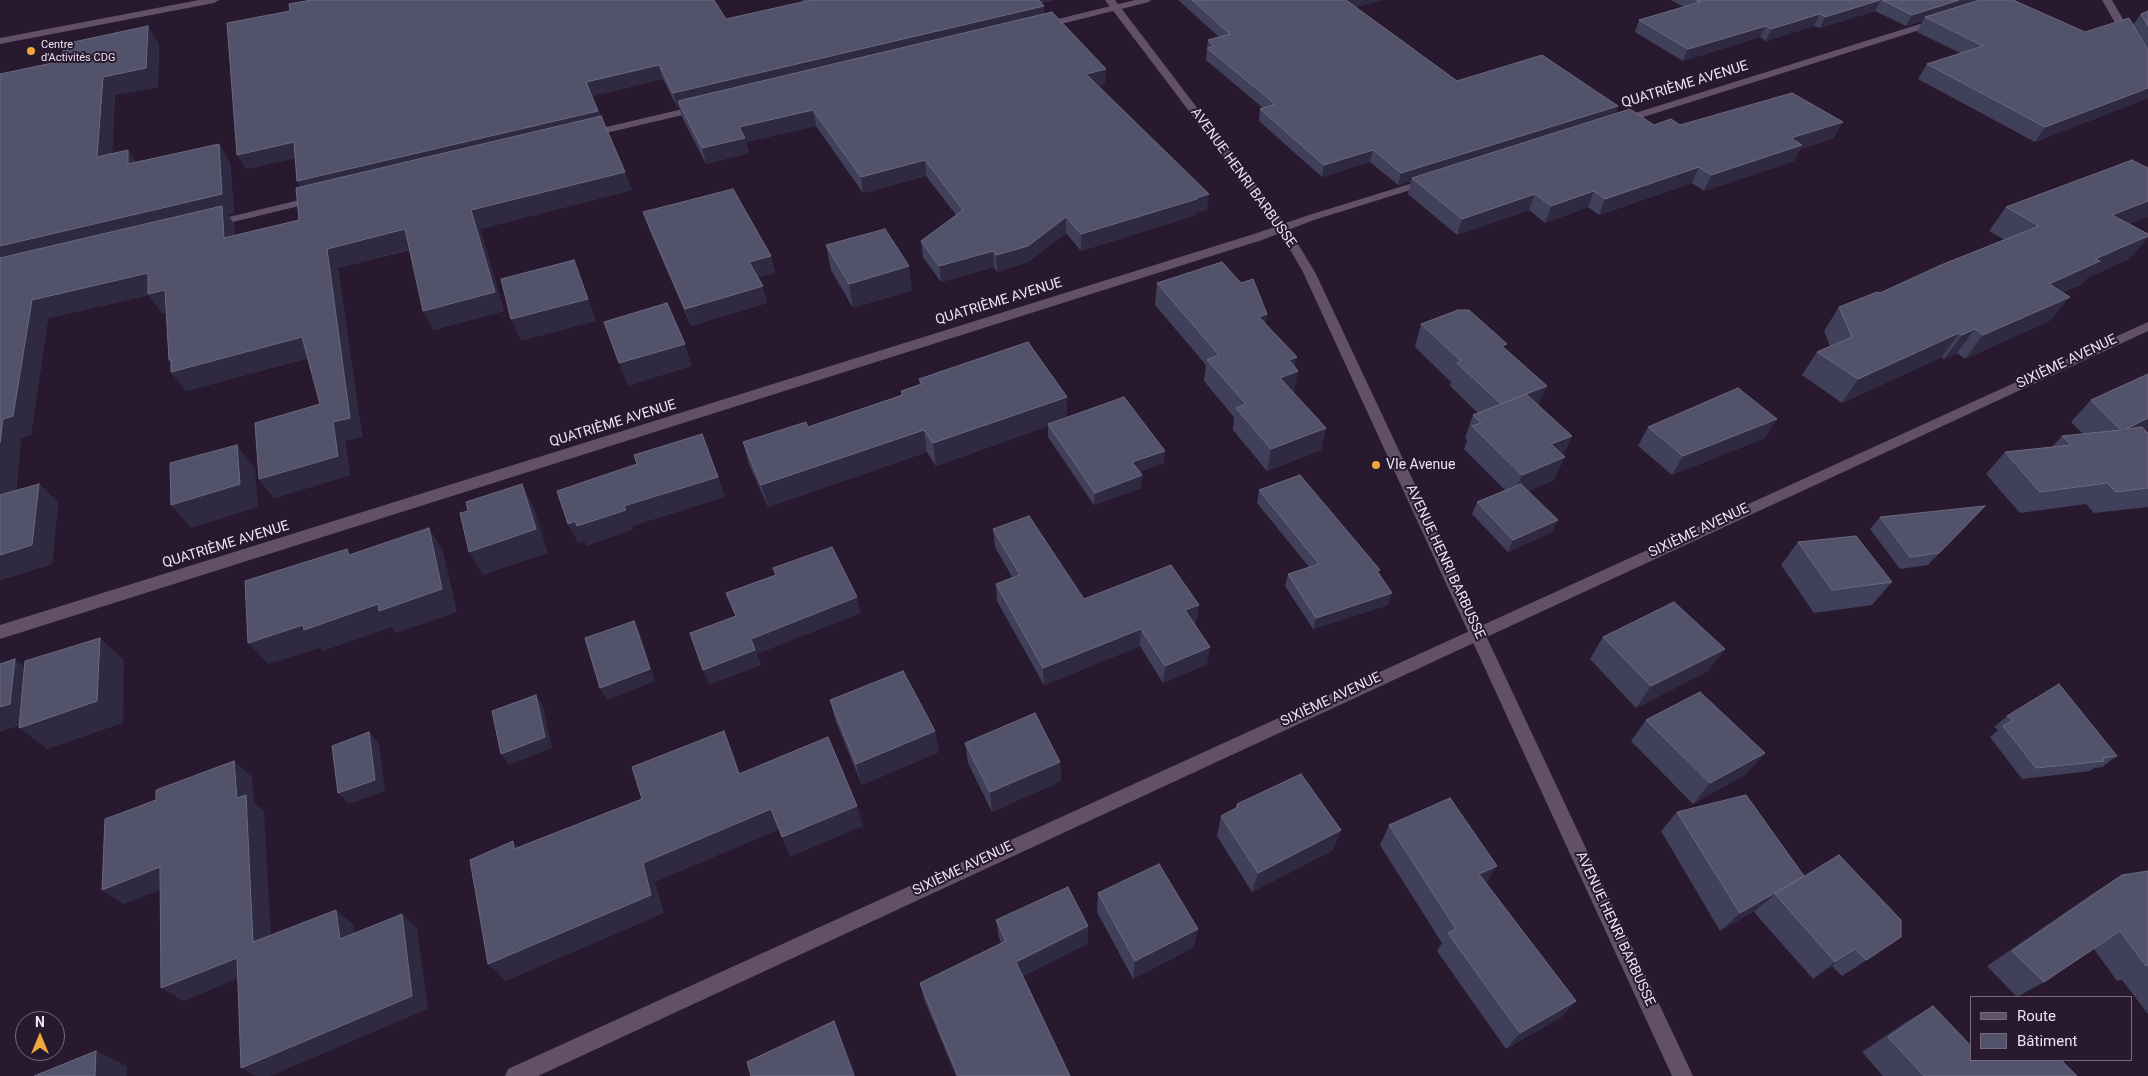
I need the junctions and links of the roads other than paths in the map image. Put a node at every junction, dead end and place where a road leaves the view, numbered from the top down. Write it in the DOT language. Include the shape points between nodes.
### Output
graph roads {
  1 [pos="214,0"];
  2 [pos="1146,0"];
  3 [pos="2107,0"];
  4 [pos="1113,4"];
  5 [pos="1949,18"];
  6 [pos="1034,28"];
  7 [pos="0,41"];
  8 [pos="2148,72"];
  9 [pos="715,104"];
  10 [pos="1606,125"];
  11 [pos="580,136"];
  12 [pos="1444,176"];
  13 [pos="328,196"];
  14 [pos="203,226"];
  15 [pos="1283,228"];
  16 [pos="2148,326"];
  17 [pos="0,632"];
  18 [pos="1478,632"];
  19 [pos="515,1076"];
  20 [pos="1683,1076"];
  1 -- 7 [label="street"];
  2 -- 4 [label="street"];
  3 -- 8 [label="street"];
  4 -- 6 [label="street"];
  4 -- 15 [label="street, AVENUE HENRI BARBUSSE"];
  5 -- 10 [label="street, QUATRIÈME AVENUE"];
  9 -- 11 [label="street"];
  12 -- 15 [label="street, QUATRIÈME AVENUE"];
  13 -- 14 [label="street"];
  15 -- 17 [label="street, QUATRIÈME AVENUE"];
  15 -- 18 [label="street, AVENUE HENRI BARBUSSE" via="1309,272"];
  16 -- 18 [label="street, SIXIÈME AVENUE"];
  18 -- 19 [label="street, SIXIÈME AVENUE"];
  18 -- 20 [label="street, AVENUE HENRI BARBUSSE"];
}
